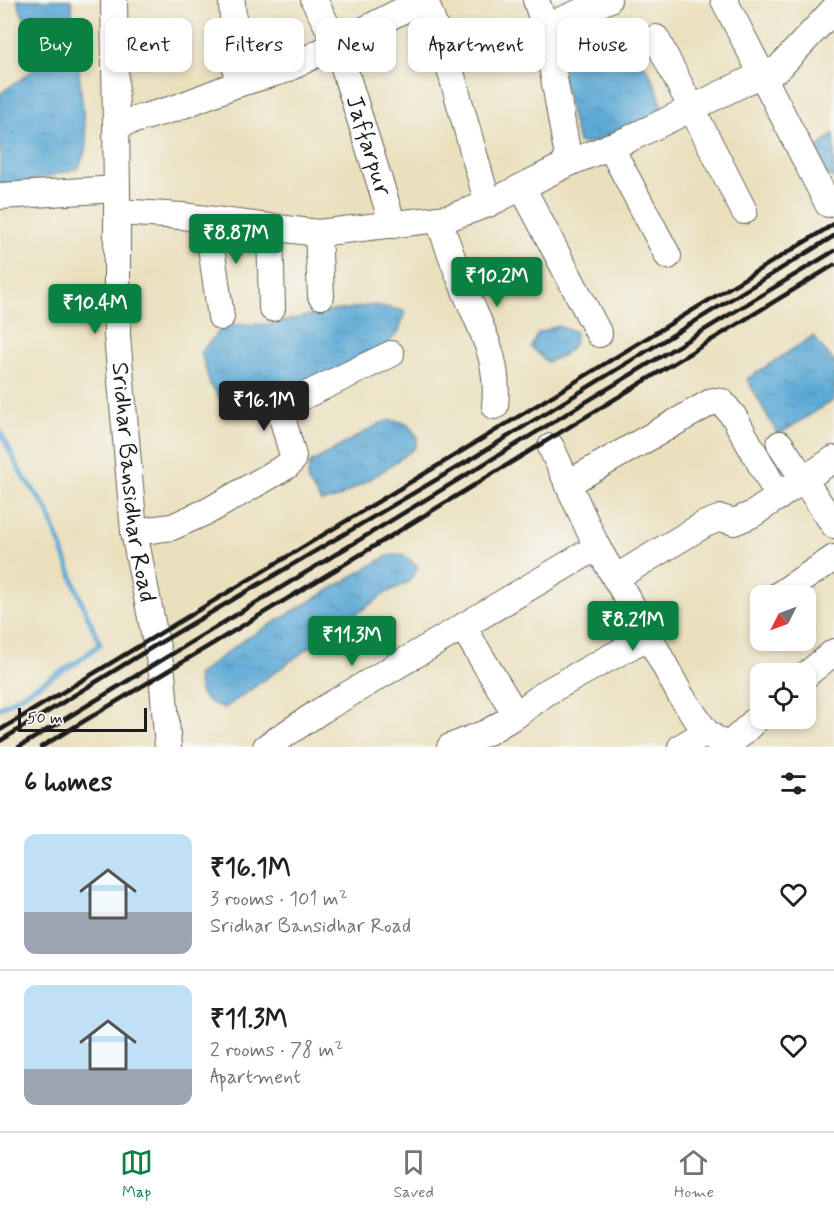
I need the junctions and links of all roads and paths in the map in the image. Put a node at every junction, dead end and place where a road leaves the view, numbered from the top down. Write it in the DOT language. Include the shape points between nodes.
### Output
graph roads {
  1 [pos="114,0"];
  2 [pos="314,0"];
  3 [pos="424,0"];
  4 [pos="536,0"];
  5 [pos="608,0"];
  6 [pos="724,0"];
  7 [pos="232,3"];
  8 [pos="834,9"];
  9 [pos="323,18"];
  10 [pos="389,18"];
  11 [pos="542,18"];
  12 [pos="545,27"];
  13 [pos="656,38"];
  14 [pos="316,55"];
  15 [pos="345,72"];
  16 [pos="762,74"];
  17 [pos="237,84"];
  18 [pos="691,109"];
  19 [pos="117,125"];
  20 [pos="610,146"];
  21 [pos="569,163"];
  22 [pos="522,187"];
  23 [pos="0,196"];
  24 [pos="117,201"];
  25 [pos="488,204"];
  26 [pos="828,204"];
  27 [pos="744,211"];
  28 [pos="207,219"];
  29 [pos="438,219"];
  30 [pos="393,225"];
  31 [pos="270,228"];
  32 [pos="318,233"];
  33 [pos="668,256"];
  34 [pos="321,296"];
  35 [pos="272,308"];
  36 [pos="221,317"];
  37 [pos="599,334"];
  38 [pos="391,354"];
  39 [pos="495,406"];
  40 [pos="780,444"];
  41 [pos="551,447"];
  42 [pos="834,459"];
  43 [pos="804,480"];
  44 [pos="567,484"];
  45 [pos="779,497"];
  46 [pos="834,525"];
  47 [pos="134,532"];
  48 [pos="597,547"];
  49 [pos="834,558"];
  50 [pos="615,578"];
  51 [pos="794,585"];
  52 [pos="463,627"];
  53 [pos="649,636"];
  54 [pos="834,652"];
  55 [pos="816,667"];
  56 [pos="516,715"];
  57 [pos="750,722"];
  58 [pos="720,742"];
  59 [pos="168,747"];
  60 [pos="266,747"];
  61 [pos="450,747"];
  62 [pos="681,747"];
  1 -- 19 [label="street, Sridhar Bansidhar Road"];
  2 -- 9 [label="street, Jaffarpur"];
  3 -- 10 [label="street"];
  3 -- 25 [label="street" via="452,76"];
  4 -- 11 [label="street"];
  5 -- 12 [label="street"];
  6 -- 16 [label="street"];
  7 -- 17 [label="street"];
  8 -- 16 [label="street" via="778,69"];
  12 -- 21 [label="street"];
  13 -- 18 [label="street"];
  14 -- 17 [label="street" via="285,70"];
  15 -- 30 [label="street, Jaffarpur"];
  16 -- 18 [label="street"];
  16 -- 26 [label="street"];
  17 -- 19 [label="street"];
  18 -- 20 [label="street"];
  18 -- 27 [label="street"];
  19 -- 24 [label="street, Sridhar Bansidhar Road"];
  20 -- 21 [label="street"];
  20 -- 33 [label="street"];
  21 -- 22 [label="street"];
  22 -- 25 [label="street"];
  22 -- 37 [label="street"];
  23 -- 24 [label="street"];
  24 -- 28 [label="street"];
  24 -- 47 [label="street, Sridhar Bansidhar Road" via="117,335"];
  25 -- 29 [label="street"];
  28 -- 31 [label="street"];
  28 -- 36 [label="street"];
  29 -- 30 [label="street"];
  29 -- 39 [label="street" via="488,339 497,386"];
  30 -- 32 [label="street"];
  31 -- 32 [label="street"];
  31 -- 35 [label="street"];
  32 -- 34 [label="street"];
  38 -- 47 [label="street" via="281,406 293,456 287,466 172,527"];
  40 -- 43 [label="street"];
  41 -- 44 [label="street"];
  42 -- 43 [label="street"];
  43 -- 45 [label="street"];
  43 -- 46 [label="street"];
  44 -- 45 [label="street" via="713,401 722,402 734,417"];
  44 -- 48 [label="street"];
  45 -- 50 [label="street" via="734,522 721,518 705,524"];
  47 -- 59 [label="street, Sridhar Bansidhar Road" via="162,673"];
  48 -- 50 [label="street"];
  48 -- 52 [label="street"];
  49 -- 51 [label="street"];
  50 -- 53 [label="street"];
  52 -- 56 [label="street"];
  52 -- 60 [label="street"];
  53 -- 56 [label="street" via="547,692"];
  53 -- 58 [label="street" via="681,696"];
  54 -- 55 [label="street"];
  56 -- 61 [label="street" via="488,732"];
  57 -- 58 [label="street"];
  58 -- 62 [label="street"];
}
